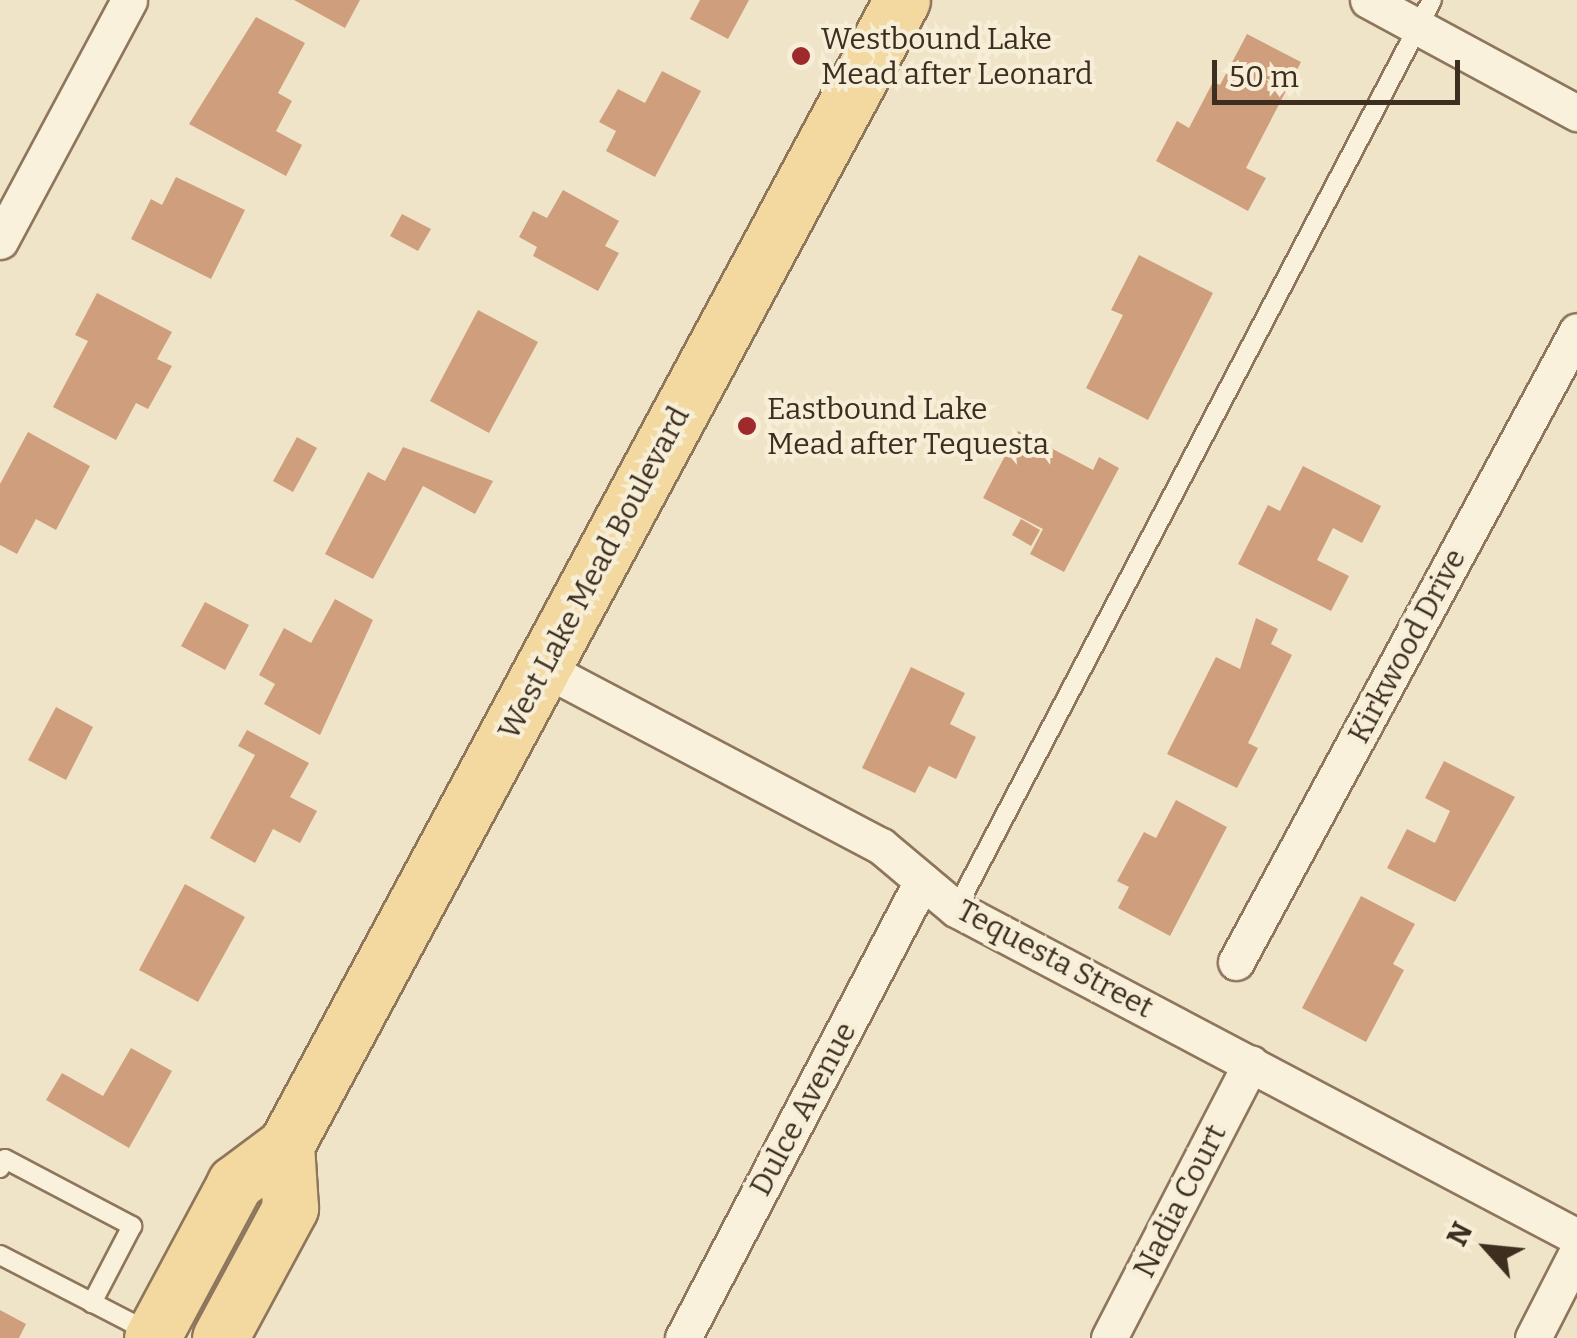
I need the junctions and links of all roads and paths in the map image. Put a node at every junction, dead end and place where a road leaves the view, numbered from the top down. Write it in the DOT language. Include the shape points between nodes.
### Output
graph roads {
  1 [pos="129,0"];
  2 [pos="902,0"];
  3 [pos="1368,0"];
  4 [pos="1426,13"];
  5 [pos="1577,112"];
  6 [pos="0,241"];
  7 [pos="1577,331"];
  8 [pos="542,668"];
  9 [pos="922,881"];
  10 [pos="956,908"];
  11 [pos="1236,962"];
  12 [pos="1251,1064"];
  13 [pos="286,1145"];
  14 [pos="0,1168"];
  15 [pos="1577,1238"];
  16 [pos="1577,1252"];
  17 [pos="0,1255"];
  18 [pos="92,1303"];
  19 [pos="153,1336"];
  20 [pos="220,1338"];
  21 [pos="683,1338"];
  22 [pos="1108,1338"];
  23 [pos="1532,1338"];
  1 -- 6 [label="street"];
  2 -- 8 [label="main road, West Lake Mead Boulevard"];
  3 -- 4 [label="street"];
  4 -- 5 [label="street"];
  4 -- 10 [label="lane"];
  7 -- 11 [label="street, Kirkwood Drive"];
  8 -- 9 [label="street, Tequesta Street" via="881,846"];
  8 -- 13 [label="main road, West Lake Mead Boulevard"];
  9 -- 10 [label="street, Tequesta Street"];
  9 -- 21 [label="street, Dulce Avenue"];
  10 -- 12 [label="street, Tequesta Street"];
  12 -- 15 [label="street, Tequesta Street"];
  12 -- 22 [label="street, Nadia Court"];
  13 -- 19 [label="main road, West Lake Mead Boulevard" via="235,1183"];
  13 -- 20 [label="main road" via="290,1208"];
  14 -- 18 [label="lane" via="4,1160 132,1226"];
  16 -- 23 [label="street"];
  17 -- 18 [label="lane"];
  18 -- 19 [label="lane"];
}
